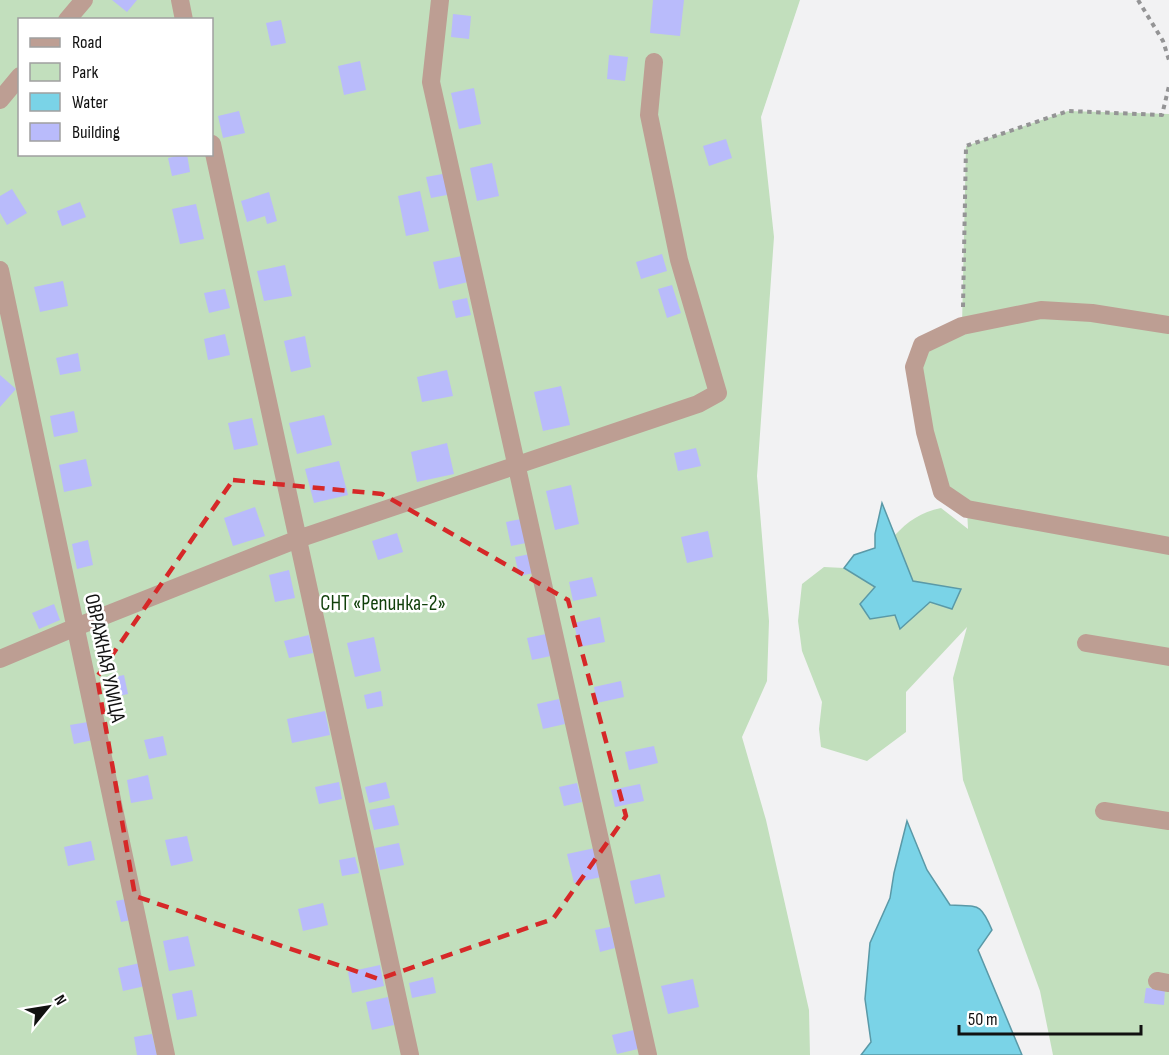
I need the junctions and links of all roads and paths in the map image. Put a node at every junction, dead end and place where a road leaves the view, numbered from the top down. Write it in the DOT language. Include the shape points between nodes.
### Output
graph roads {
  1 [pos="84,0"];
  2 [pos="180,0"];
  3 [pos="440,0"];
  4 [pos="1138,0"];
  5 [pos="69,18"];
  6 [pos="184,18"];
  7 [pos="1163,41"];
  8 [pos="1169,44"];
  9 [pos="1169,60"];
  10 [pos="654,62"];
  11 [pos="18,78"];
  12 [pos="1169,86"];
  13 [pos="0,100"];
  14 [pos="213,149"];
  15 [pos="0,270"];
  16 [pos="1169,325"];
  17 [pos="962,326"];
  18 [pos="515,465"];
  19 [pos="298,539"];
  20 [pos="1169,546"];
  21 [pos="76,627"];
  22 [pos="1086,643"];
  23 [pos="1169,657"];
  24 [pos="0,659"];
  25 [pos="1104,811"];
  26 [pos="1169,821"];
  27 [pos="166,1055"];
  28 [pos="410,1055"];
  29 [pos="648,1055"];
  1 -- 5 [label="street"];
  2 -- 6 [label="street"];
  3 -- 18 [label="street" via="431,82"];
  4 -- 7 [label="path"];
  7 -- 8 [label="path"];
  7 -- 9 [label="path"];
  10 -- 18 [label="street" via="649,115 679,260 718,393 698,404"];
  11 -- 13 [label="street"];
  12 -- 17 [label="path" via="1162,115 1068,111 966,146"];
  14 -- 19 [label="street"];
  15 -- 21 [label="street, ОВРАЖНАЯ УЛИЦА"];
  16 -- 17 [label="street" via="1041,310"];
  17 -- 20 [label="street" via="922,345 914,367 925,432 942,492 968,509"];
  18 -- 19 [label="street"];
  18 -- 29 [label="street"];
  19 -- 21 [label="street"];
  19 -- 28 [label="street"];
  21 -- 24 [label="street"];
  21 -- 27 [label="street, ОВРАЖНАЯ УЛИЦА"];
  22 -- 23 [label="street"];
  25 -- 26 [label="street"];
}
